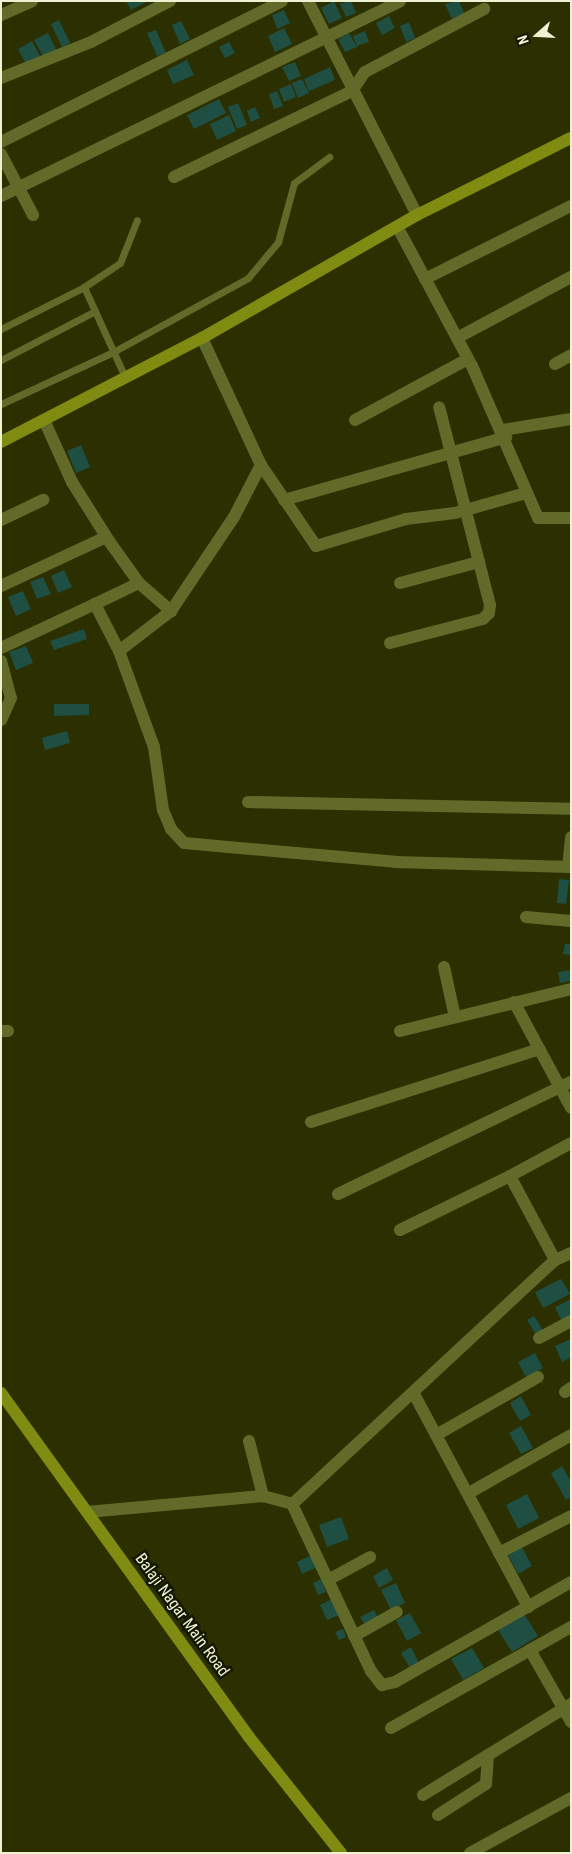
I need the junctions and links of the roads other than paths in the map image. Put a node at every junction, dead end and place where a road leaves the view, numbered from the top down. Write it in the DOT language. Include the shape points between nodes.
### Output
graph roads {
  1 [pos="32,1"];
  2 [pos="170,1"];
  3 [pos="282,1"];
  4 [pos="308,1"];
  5 [pos="400,1"];
  6 [pos="484,9"];
  7 [pos="1,15"];
  8 [pos="328,37"];
  9 [pos="1,78"];
  10 [pos="352,91"];
  11 [pos="571,138"];
  12 [pos="1,142"];
  13 [pos="1,154"];
  14 [pos="329,157"];
  15 [pos="174,177"];
  16 [pos="20,187"];
  17 [pos="1,196"];
  18 [pos="571,206"];
  19 [pos="33,215"];
  20 [pos="417,215"];
  21 [pos="137,220"];
  22 [pos="398,228"];
  23 [pos="571,277"];
  24 [pos="426,279"];
  25 [pos="84,287"];
  26 [pos="94,311"];
  27 [pos="1,329"];
  28 [pos="202,338"];
  29 [pos="457,338"];
  30 [pos="114,352"];
  31 [pos="571,355"];
  32 [pos="468,359"];
  33 [pos="1,360"];
  34 [pos="555,364"];
  35 [pos="125,377"];
  36 [pos="1,404"];
  37 [pos="439,407"];
  38 [pos="571,419"];
  39 [pos="44,420"];
  40 [pos="355,420"];
  41 [pos="505,434"];
  42 [pos="1,442"];
  43 [pos="451,455"];
  44 [pos="261,465"];
  45 [pos="526,493"];
  46 [pos="43,500"];
  47 [pos="284,500"];
  48 [pos="466,510"];
  49 [pos="571,518"];
  50 [pos="1,520"];
  51 [pos="106,537"];
  52 [pos="479,562"];
  53 [pos="139,583"];
  54 [pos="400,583"];
  55 [pos="1,586"];
  56 [pos="95,604"];
  57 [pos="171,611"];
  58 [pos="390,643"];
  59 [pos="1,648"];
  60 [pos="119,651"];
  61 [pos="1,661"];
  62 [pos="1,720"];
  63 [pos="248,802"];
  64 [pos="571,809"];
  65 [pos="571,837"];
  66 [pos="569,867"];
  67 [pos="526,917"];
  68 [pos="571,921"];
  69 [pos="444,967"];
  70 [pos="571,989"];
  71 [pos="514,1002"];
  72 [pos="455,1017"];
  73 [pos="400,1031"];
  74 [pos="540,1049"];
  75 [pos="566,1085"];
  76 [pos="571,1108"];
  77 [pos="311,1122"];
  78 [pos="571,1143"];
  79 [pos="510,1176"];
  80 [pos="338,1194"];
  81 [pos="400,1230"];
  82 [pos="571,1253"];
  83 [pos="555,1260"];
  84 [pos="571,1321"];
  85 [pos="538,1338"];
  86 [pos="538,1377"];
  87 [pos="1,1393"];
  88 [pos="414,1394"];
  89 [pos="438,1434"];
  90 [pos="571,1435"];
  91 [pos="249,1441"];
  92 [pos="470,1493"];
  93 [pos="263,1496"];
  94 [pos="292,1504"];
  95 [pos="87,1512"];
  96 [pos="571,1516"];
  97 [pos="499,1553"];
  98 [pos="370,1557"];
  99 [pos="328,1580"];
  100 [pos="571,1582"];
  101 [pos="528,1607"];
  102 [pos="397,1612"];
  103 [pos="571,1627"];
  104 [pos="354,1636"];
  105 [pos="530,1650"];
  106 [pos="567,1706"];
  107 [pos="571,1722"];
  108 [pos="391,1728"];
  109 [pos="488,1755"];
  110 [pos="423,1795"];
  111 [pos="571,1798"];
  112 [pos="438,1815"];
  113 [pos="341,1853"];
  114 [pos="470,1853"];
  1 -- 7 [label="street"];
  2 -- 9 [label="street" via="91,42"];
  3 -- 12 [label="street"];
  4 -- 8 [label="street"];
  5 -- 8 [label="street"];
  6 -- 10 [label="street" via="365,72"];
  8 -- 10 [label="street"];
  8 -- 16 [label="street"];
  10 -- 15 [label="street"];
  10 -- 20 [label="street"];
  11 -- 20 [label="street"];
  13 -- 16 [label="street"];
  14 -- 30 [label="lane" via="294,183 278,242 260,267"];
  16 -- 17 [label="street"];
  16 -- 19 [label="street"];
  18 -- 24 [label="street"];
  20 -- 22 [label="street"];
  21 -- 25 [label="lane" via="120,263"];
  22 -- 24 [label="street"];
  22 -- 28 [label="street"];
  23 -- 29 [label="street"];
  24 -- 29 [label="street"];
  25 -- 26 [label="lane"];
  25 -- 27 [label="lane"];
  26 -- 30 [label="lane"];
  26 -- 33 [label="lane"];
  28 -- 35 [label="street"];
  28 -- 44 [label="street"];
  29 -- 32 [label="street"];
  30 -- 35 [label="lane"];
  30 -- 36 [label="lane"];
  31 -- 34 [label="street"];
  32 -- 40 [label="street"];
  32 -- 41 [label="street"];
  35 -- 39 [label="street"];
  37 -- 43 [label="street"];
  38 -- 41 [label="street"];
  39 -- 42 [label="street"];
  39 -- 51 [label="street" via="72,482"];
  41 -- 43 [label="street"];
  41 -- 45 [label="street"];
  43 -- 47 [label="street"];
  43 -- 48 [label="street"];
  44 -- 47 [label="street"];
  44 -- 57 [label="street" via="234,517"];
  45 -- 48 [label="street"];
  45 -- 49 [label="street" via="538,518"];
  46 -- 50 [label="street"];
  47 -- 48 [label="street" via="316,546 406,519"];
  48 -- 52 [label="street"];
  51 -- 53 [label="street"];
  51 -- 55 [label="street"];
  52 -- 54 [label="street"];
  52 -- 58 [label="street" via="490,605 483,620"];
  53 -- 56 [label="street"];
  53 -- 57 [label="street"];
  56 -- 59 [label="street"];
  56 -- 60 [label="street"];
  57 -- 60 [label="street"];
  60 -- 66 [label="street" via="154,747 162,810 184,843 395,862"];
  61 -- 62 [label="street" via="11,698"];
  63 -- 64 [label="street"];
  65 -- 66 [label="street"];
  67 -- 68 [label="street"];
  69 -- 72 [label="street"];
  70 -- 71 [label="street"];
  71 -- 72 [label="street"];
  71 -- 74 [label="street"];
  72 -- 73 [label="street"];
  74 -- 75 [label="street"];
  74 -- 77 [label="street"];
  75 -- 76 [label="street"];
  75 -- 80 [label="street"];
  78 -- 79 [label="street"];
  79 -- 81 [label="street"];
  79 -- 83 [label="street"];
  82 -- 83 [label="street"];
  83 -- 88 [label="street"];
  84 -- 85 [label="street"];
  86 -- 89 [label="street"];
  87 -- 95 [label="street, Balaji Nagar Main Road"];
  88 -- 89 [label="street"];
  88 -- 94 [label="street"];
  89 -- 92 [label="street"];
  90 -- 92 [label="street"];
  91 -- 93 [label="street"];
  92 -- 97 [label="street"];
  93 -- 94 [label="street"];
  93 -- 95 [label="street"];
  94 -- 99 [label="street"];
  95 -- 113 [label="street, Balaji Nagar Main Road" via="249,1737"];
  96 -- 97 [label="street"];
  97 -- 101 [label="street"];
  98 -- 99 [label="street"];
  99 -- 104 [label="street"];
  100 -- 101 [label="street"];
  101 -- 104 [label="street" via="395,1682 382,1685"];
  102 -- 104 [label="street"];
  103 -- 105 [label="street"];
  105 -- 106 [label="street"];
  105 -- 108 [label="street"];
  106 -- 107 [label="street"];
  106 -- 109 [label="street"];
  109 -- 110 [label="street"];
  109 -- 112 [label="street" via="486,1784"];
  111 -- 114 [label="street"];
}
